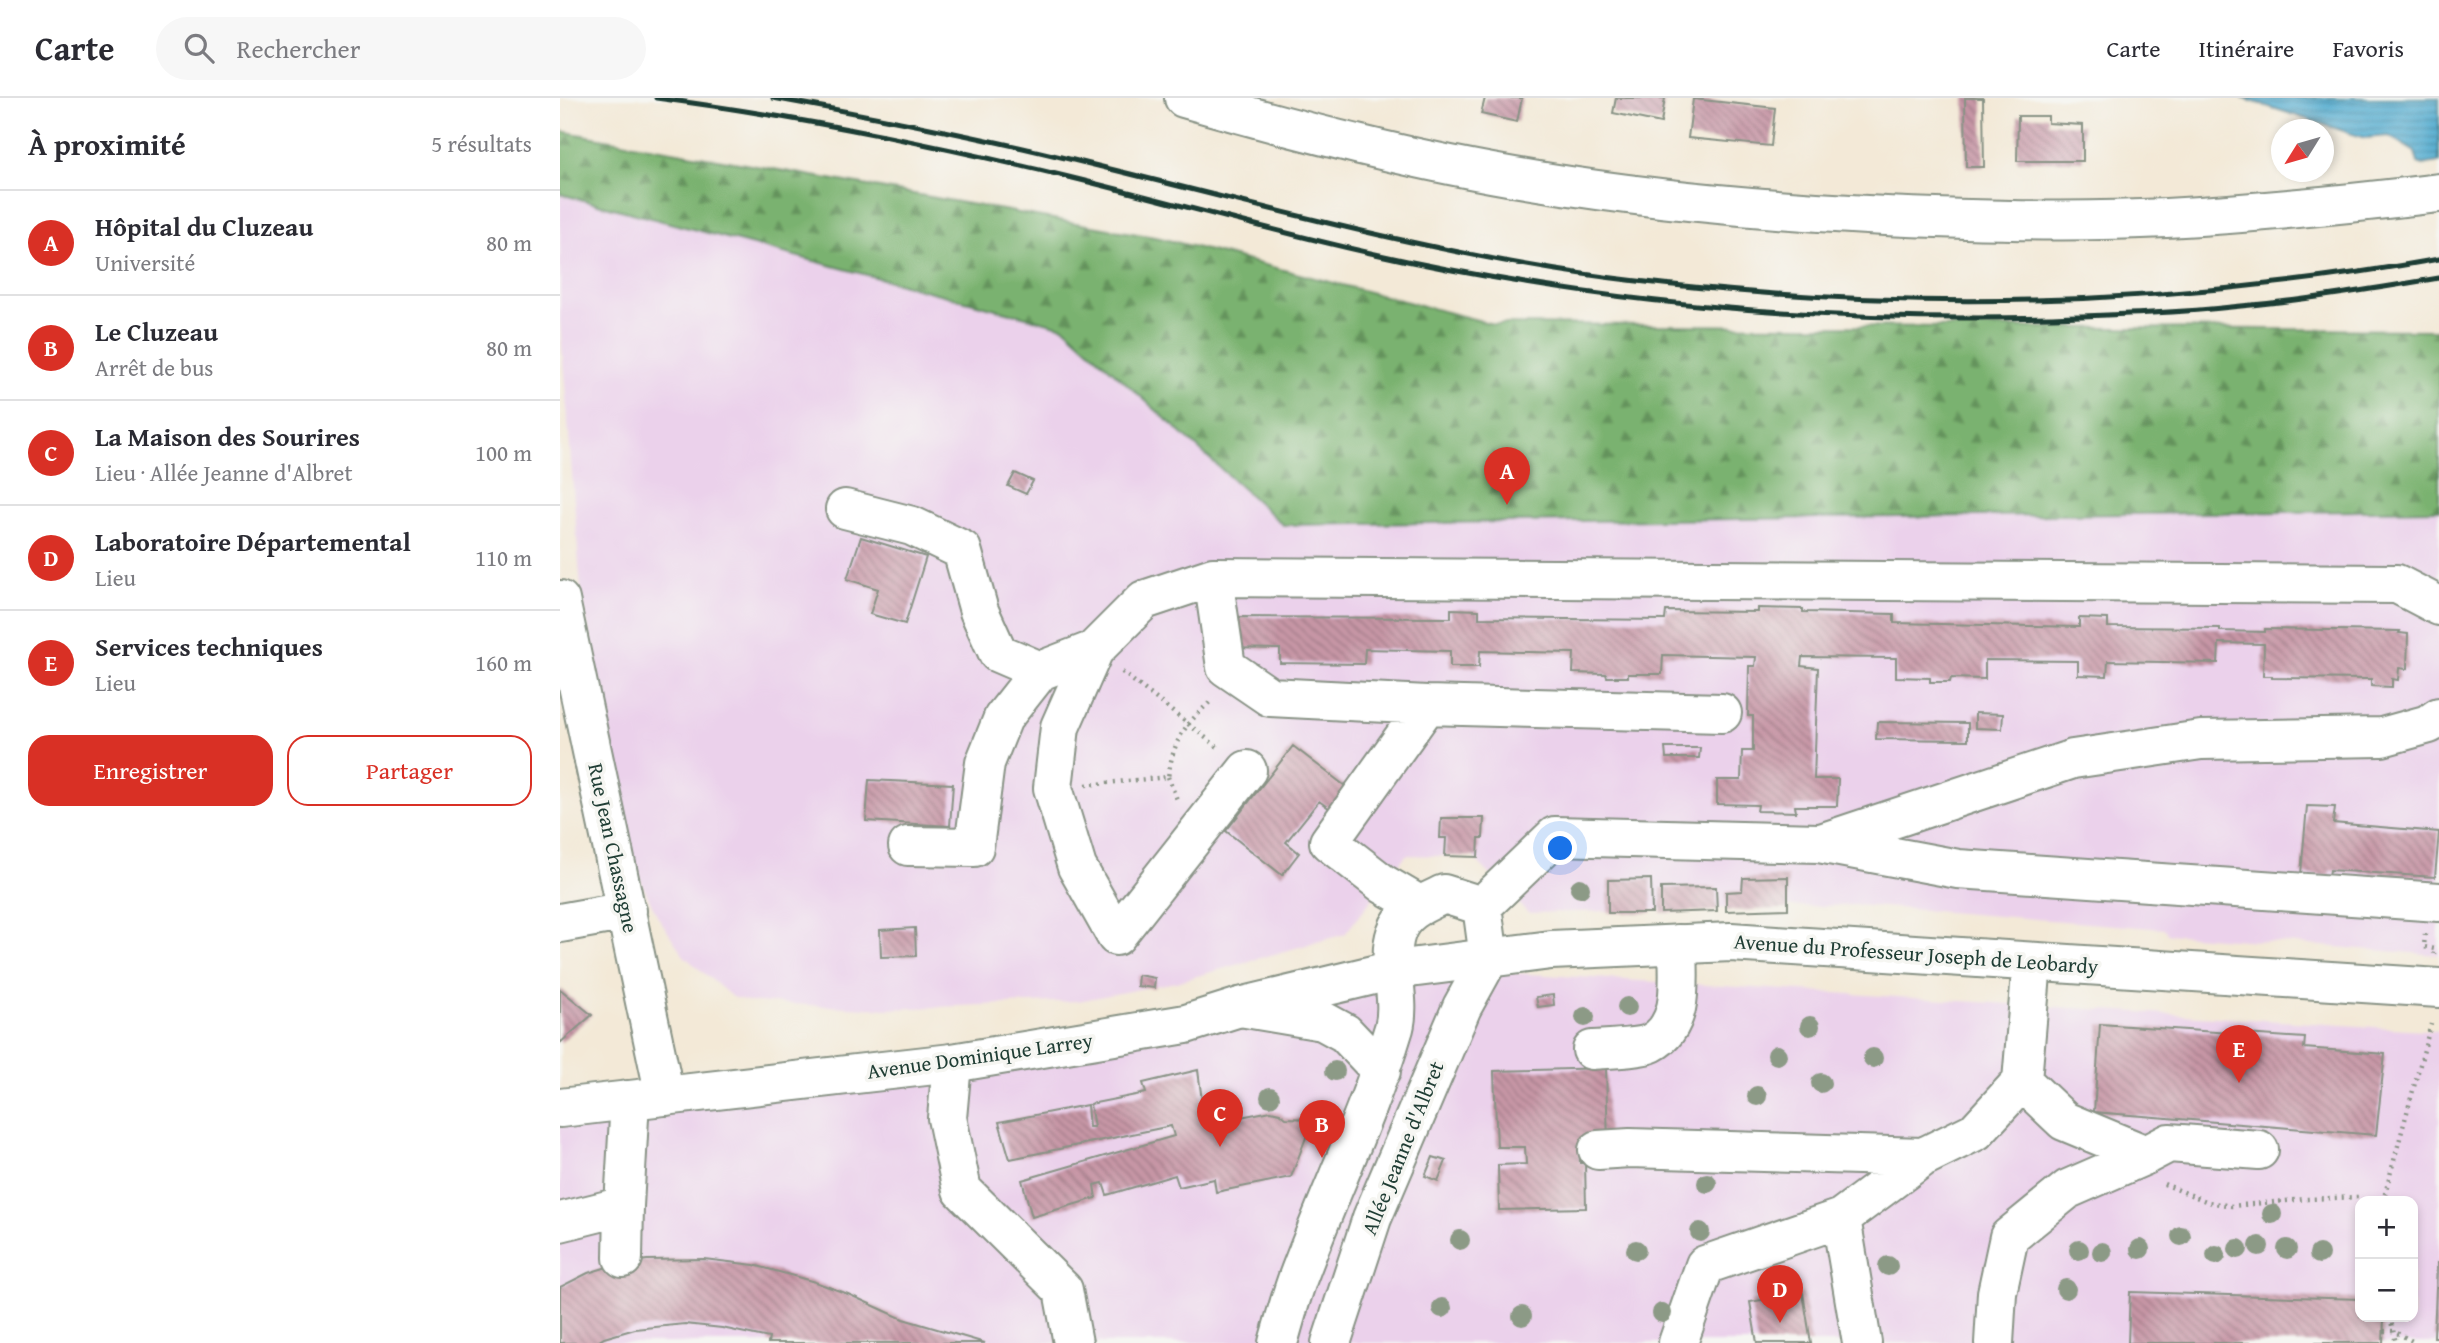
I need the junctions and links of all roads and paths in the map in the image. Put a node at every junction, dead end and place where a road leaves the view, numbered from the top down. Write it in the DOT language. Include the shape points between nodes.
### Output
graph roads {
  1 [pos="1184,98"];
  2 [pos="2439,193"];
  3 [pos="845,509"];
  4 [pos="1213,576"];
  5 [pos="560,600"];
  6 [pos="2439,606"];
  7 [pos="1094,650"];
  8 [pos="1040,671"];
  9 [pos="1211,701"];
  10 [pos="1427,705"];
  11 [pos="1722,713"];
  12 [pos="2439,717"];
  13 [pos="1187,723"];
  14 [pos="1247,770"];
  15 [pos="1054,788"];
  16 [pos="1819,844"];
  17 [pos="908,846"];
  18 [pos="2439,902"];
  19 [pos="1419,905"];
  20 [pos="1482,906"];
  21 [pos="626,911"];
  22 [pos="560,923"];
  23 [pos="2425,939"];
  24 [pos="1678,944"];
  25 [pos="1489,958"];
  26 [pos="2032,962"];
  27 [pos="1394,970"];
  28 [pos="2435,990"];
  29 [pos="1240,1007"];
  30 [pos="1592,1050"];
  31 [pos="952,1063"];
  32 [pos="1381,1071"];
  33 [pos="2022,1081"];
  34 [pos="648,1098"];
  35 [pos="560,1108"];
  36 [pos="1598,1150"];
  37 [pos="2259,1150"];
  38 [pos="2146,1155"];
  39 [pos="1923,1157"];
  40 [pos="2384,1196"];
  41 [pos="2355,1197"];
  42 [pos="624,1206"];
  43 [pos="1841,1218"];
  44 [pos="560,1222"];
  45 [pos="623,1258"];
  46 [pos="2391,1322"];
  47 [pos="2384,1331"];
  48 [pos="2393,1332"];
  49 [pos="1073,1343"];
  50 [pos="1278,1343"];
  51 [pos="1331,1343"];
  52 [pos="1678,1343"];
  53 [pos="1862,1343"];
  54 [pos="1994,1343"];
  55 [pos="2396,1343"];
  56 [pos="2416,1343"];
  1 -- 2 [label="main road" via="1392,153 1536,181 1686,202 1816,212 1971,221 2165,218"];
  3 -- 8 [label="main road" via="912,526 962,550 979,611 998,653"];
  4 -- 6 [label="main road" via="2397,584"];
  4 -- 7 [label="main road" via="1144,600"];
  4 -- 10 [label="main road" via="1226,667 1270,697"];
  5 -- 21 [label="main road, Rue Jean Chassagne"];
  7 -- 8 [label="main road"];
  7 -- 13 [label="path"];
  7 -- 15 [label="main road" via="1060,727"];
  8 -- 17 [label="main road" via="1003,718 985,764 974,846"];
  9 -- 13 [label="path"];
  10 -- 11 [label="main road"];
  10 -- 19 [label="main road" via="1329,842"];
  12 -- 16 [label="main road" via="2382,737 2201,740 2073,759"];
  13 -- 14 [label="path"];
  13 -- 15 [label="path" via="1172,752 1168,777"];
  14 -- 15 [label="main road" via="1116,936 1077,867"];
  16 -- 18 [label="main road" via="1958,869"];
  16 -- 20 [label="main road" via="1555,836"];
  19 -- 20 [label="main road" via="1444,894"];
  19 -- 27 [label="main road" via="1405,916 1395,934"];
  20 -- 25 [label="main road"];
  21 -- 22 [label="main road"];
  21 -- 34 [label="main road, Rue Jean Chassagne"];
  23 -- 28 [label="path" via="2424,947 2435,949"];
  24 -- 25 [label="main road, Avenue du Professeur Joseph de Leobardy"];
  24 -- 26 [label="main road, Avenue du Professeur Joseph de Leobardy" via="1738,942"];
  24 -- 30 [label="main road" via="1678,1000 1670,1028 1650,1044"];
  25 -- 27 [label="main road, Avenue du Professeur Joseph de Leobardy"];
  25 -- 51 [label="main road, Allée Jeanne d'Albret" via="1462,1007 1372,1218"];
  26 -- 28 [label="main road, Avenue du Professeur Joseph de Leobardy"];
  26 -- 33 [label="main road"];
  27 -- 29 [label="main road, Avenue Dominique Larrey"];
  27 -- 32 [label="main road" via="1397,1015"];
  28 -- 40 [label="path"];
  29 -- 31 [label="main road, Avenue Dominique Larrey" via="1186,1024"];
  29 -- 32 [label="main road" via="1324,1021 1345,1033"];
  31 -- 34 [label="main road, Avenue Dominique Larrey"];
  31 -- 49 [label="main road" via="947,1118 962,1190 1063,1290"];
  32 -- 50 [label="main road" via="1299,1274"];
  33 -- 38 [label="main road" via="2064,1121"];
  33 -- 39 [label="main road" via="1976,1131"];
  34 -- 35 [label="main road, Avenue Dominique Larrey"];
  34 -- 42 [label="main road, Rue Jean Chassagne"];
  36 -- 39 [label="main road"];
  37 -- 38 [label="main road" via="2169,1143"];
  38 -- 41 [label="path" via="2158,1182 2208,1202 2232,1206"];
  38 -- 54 [label="main road" via="2068,1189 2009,1237 1997,1293"];
  39 -- 43 [label="main road"];
  42 -- 44 [label="main road"];
  42 -- 45 [label="main road, Rue Jean Chassagne"];
  43 -- 52 [label="main road" via="1705,1265"];
  43 -- 53 [label="main road"];
  46 -- 48 [label="path"];
  47 -- 48 [label="path"];
  48 -- 55 [label="path"];
  48 -- 56 [label="path"];
}
